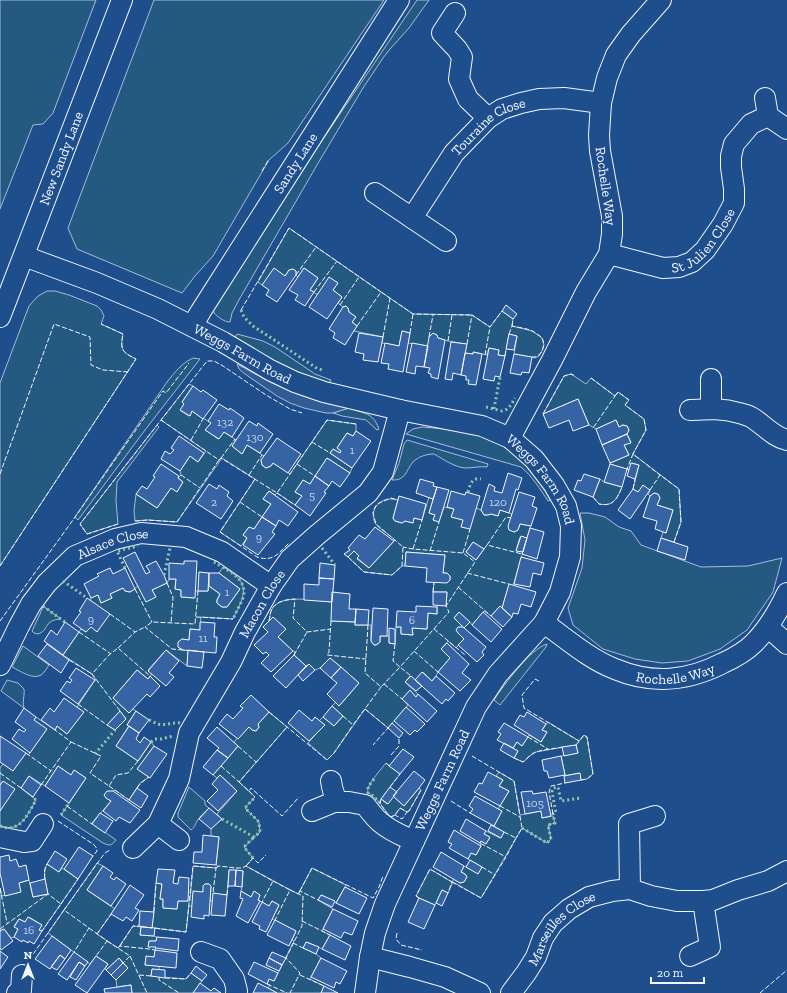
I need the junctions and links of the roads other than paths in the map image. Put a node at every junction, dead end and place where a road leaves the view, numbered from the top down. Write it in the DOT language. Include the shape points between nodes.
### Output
graph roads {
  1 [pos="122,0"];
  2 [pos="399,0"];
  3 [pos="661,0"];
  4 [pos="455,13"];
  5 [pos="600,104"];
  6 [pos="488,118"];
  7 [pos="787,129"];
  8 [pos="375,193"];
  9 [pos="412,218"];
  10 [pos="446,241"];
  11 [pos="609,254"];
  12 [pos="24,256"];
  13 [pos="0,317"];
  14 [pos="192,326"];
  15 [pos="711,379"];
  16 [pos="711,408"];
  17 [pos="400,410"];
  18 [pos="690,410"];
  19 [pos="510,438"];
  20 [pos="787,440"];
  21 [pos="271,586"];
  22 [pos="787,593"];
  23 [pos="544,623"];
  24 [pos="768,628"];
  25 [pos="787,644"];
  26 [pos="0,666"];
  27 [pos="331,780"];
  28 [pos="338,802"];
  29 [pos="312,812"];
  30 [pos="655,816"];
  31 [pos="43,824"];
  32 [pos="158,824"];
  33 [pos="0,838"];
  34 [pos="179,840"];
  35 [pos="414,841"];
  36 [pos="133,848"];
  37 [pos="787,871"];
  38 [pos="630,889"];
  39 [pos="703,901"];
  40 [pos="201,952"];
  41 [pos="690,956"];
  42 [pos="370,957"];
  43 [pos="236,993"];
  44 [pos="365,993"];
  45 [pos="480,993"];
  46 [pos="511,993"];
  1 -- 12 [label="street, New Sandy Lane"];
  2 -- 14 [label="street, Sandy Lane"];
  3 -- 5 [label="street, Rochelle Way" via="616,55"];
  4 -- 6 [label="street" via="442,33 462,58 459,79 468,99"];
  5 -- 6 [label="street, Touraine Close" via="564,98 539,99 502,109"];
  5 -- 11 [label="street, Rochelle Way" via="600,151 612,216"];
  6 -- 9 [label="street, Touraine Close" via="454,153"];
  7 -- 11 [label="street, St Julien Close" via="766,107 734,144 731,156 734,203 705,250 692,262 679,267 663,268"];
  8 -- 9 [label="street"];
  9 -- 10 [label="street"];
  11 -- 19 [label="street, Rochelle Way" via="586,292"];
  12 -- 13 [label="street, New Sandy Lane"];
  12 -- 14 [label="street, Weggs Farm Road" via="131,297"];
  14 -- 17 [label="street, Weggs Farm Road" via="295,382 324,392"];
  15 -- 16 [label="street"];
  16 -- 18 [label="street"];
  16 -- 20 [label="street" via="750,416 780,438"];
  17 -- 19 [label="street, Weggs Farm Road" via="482,426"];
  17 -- 21 [label="street, Macon Close" via="383,472 368,493 290,559"];
  19 -- 23 [label="street, Weggs Farm Road" via="534,458 554,485 566,506 571,526 570,557 560,592"];
  21 -- 26 [label="street, Alsace Close" via="222,552 186,537 141,533 115,539 75,556 47,583 31,604"];
  21 -- 32 [label="street, Macon Close" via="231,662 189,733 179,779"];
  22 -- 24 [label="street, Rochelle Way"];
  23 -- 24 [label="street, Rochelle Way" via="593,658 615,669 660,679 692,676 735,658"];
  23 -- 35 [label="street, Weggs Farm Road" via="498,674 476,707"];
  24 -- 25 [label="street"];
  27 -- 28 [label="street"];
  28 -- 29 [label="street"];
  28 -- 35 [label="street" via="365,805 381,823"];
  30 -- 38 [label="street" via="630,824"];
  31 -- 33 [label="street" via="33,846"];
  32 -- 34 [label="street"];
  32 -- 36 [label="street, Macon Close"];
  35 -- 42 [label="street, Weggs Farm Road" via="385,904"];
  37 -- 39 [label="street, Marseilles Close" via="713,900"];
  38 -- 39 [label="street, Marseilles Close" via="677,901"];
  38 -- 46 [label="street, Marseilles Close" via="612,890 589,897 569,909 543,938 536,957"];
  39 -- 41 [label="street" via="710,947"];
  40 -- 43 [label="street" via="225,953"];
  42 -- 44 [label="street, Weggs Farm Road"];
  42 -- 45 [label="street" via="445,977"];
}
